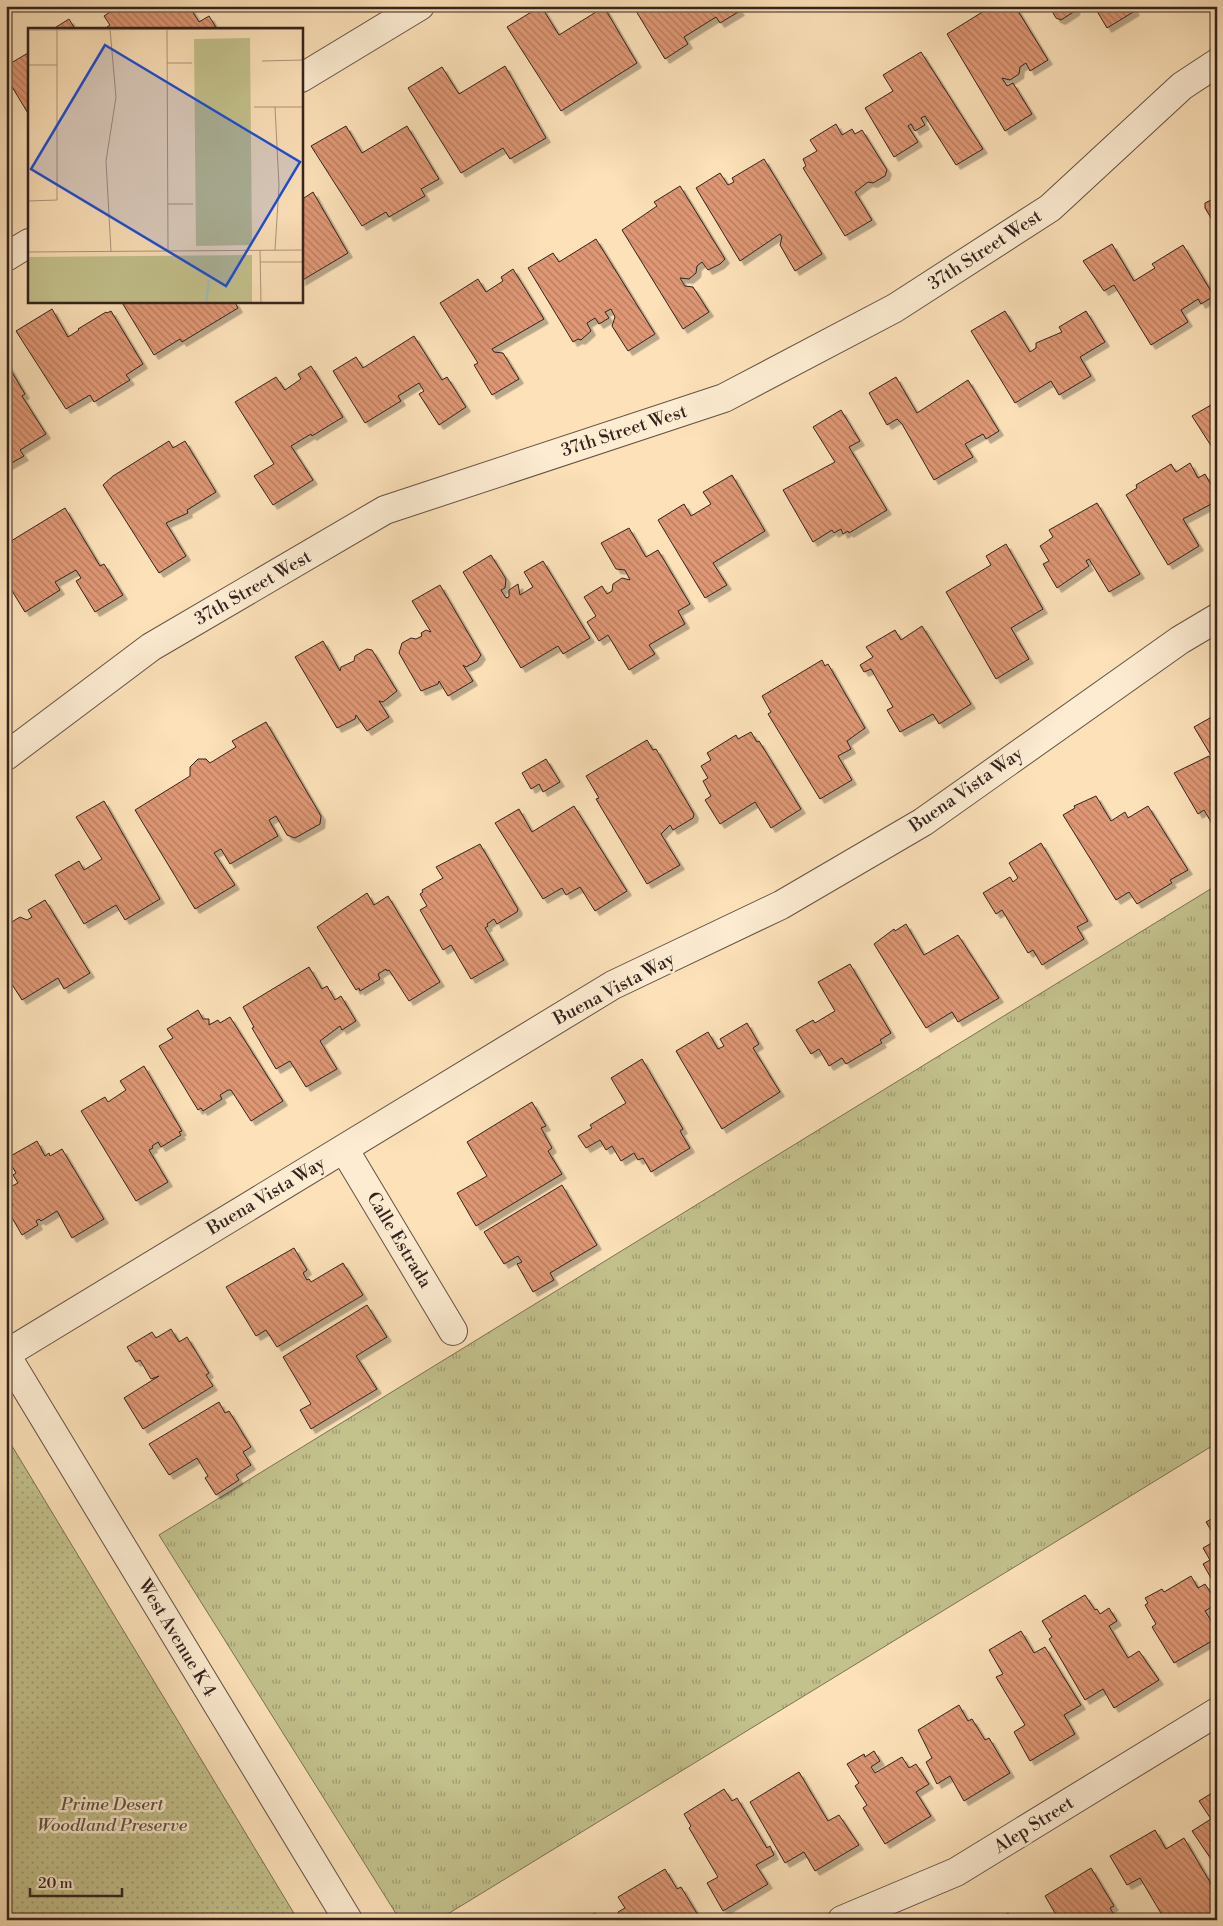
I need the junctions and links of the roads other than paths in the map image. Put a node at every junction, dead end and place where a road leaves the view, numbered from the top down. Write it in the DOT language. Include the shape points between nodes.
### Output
graph roads {
  1 [pos="420,6"];
  2 [pos="1217,63"];
  3 [pos="302,77"];
  4 [pos="28,244"];
  5 [pos="6,256"];
  6 [pos="1217,618"];
  7 [pos="6,756"];
  8 [pos="344,1149"];
  9 [pos="454,1331"];
  10 [pos="6,1355"];
  11 [pos="1217,1712"];
  12 [pos="348,1920"];
  13 [pos="842,1920"];
  1 -- 3 [label="street"];
  2 -- 7 [label="street, 37th Street West" via="1182,86 1050,208 895,308 724,398 385,510 151,647"];
  4 -- 5 [label="street"];
  6 -- 8 [label="street, Buena Vista Way" via="1172,646 923,822 781,905 613,985"];
  8 -- 9 [label="street, Calle Estrada"];
  8 -- 10 [label="street, Buena Vista Way"];
  10 -- 12 [label="street, West Avenue K 4"];
  11 -- 13 [label="street, Alep Street" via="956,1872"];
}
